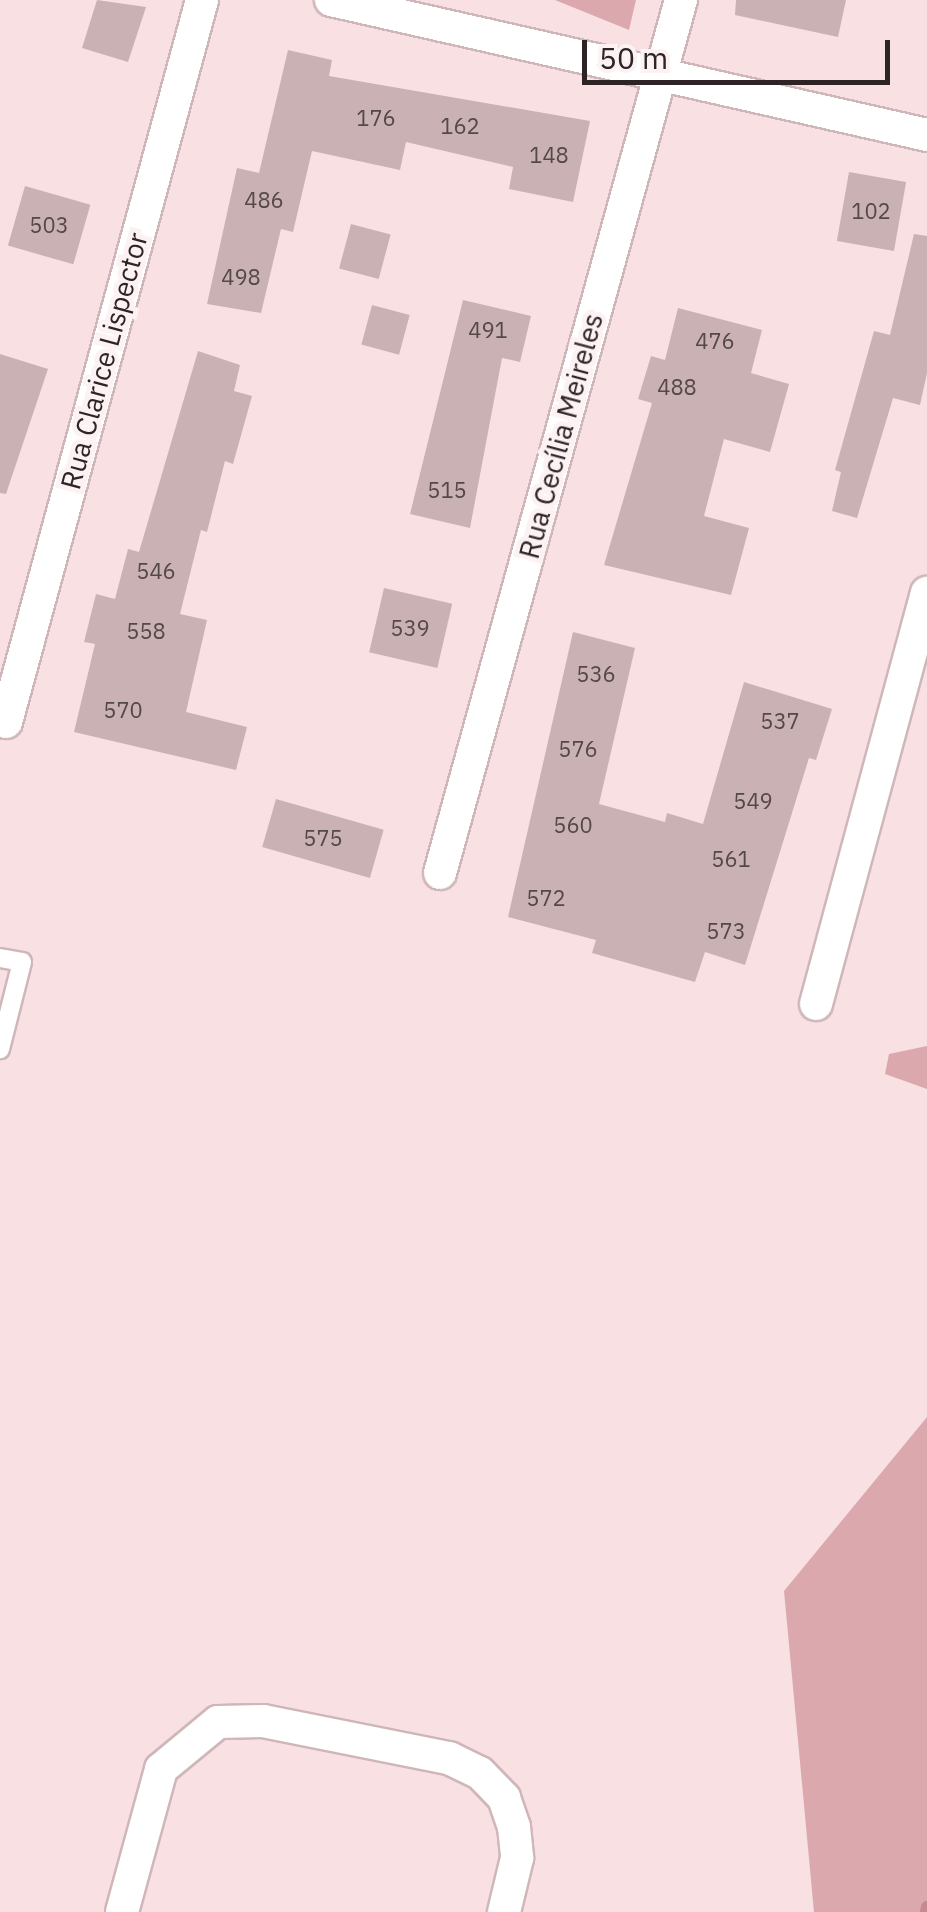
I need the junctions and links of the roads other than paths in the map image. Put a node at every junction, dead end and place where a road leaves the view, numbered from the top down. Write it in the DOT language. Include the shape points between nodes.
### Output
graph roads {
  1 [pos="202,0"];
  2 [pos="332,0"];
  3 [pos="681,0"];
  4 [pos="661,74"];
  5 [pos="927,135"];
  6 [pos="927,594"];
  7 [pos="6,722"];
  8 [pos="440,873"];
  9 [pos="0,958"];
  10 [pos="816,1004"];
  11 [pos="0,1049"];
  12 [pos="122,1912"];
  13 [pos="504,1912"];
  1 -- 7 [label="street, Rua Clarice Lispector"];
  2 -- 4 [label="street"];
  3 -- 4 [label="street, Rua Cecília Meireles"];
  4 -- 5 [label="street"];
  4 -- 8 [label="street, Rua Cecília Meireles"];
  6 -- 10 [label="street"];
  9 -- 11 [label="lane" via="22,962"];
  12 -- 13 [label="street" via="161,1768 218,1722 263,1721 449,1758 480,1774 504,1798 514,1826 517,1858"];
}
